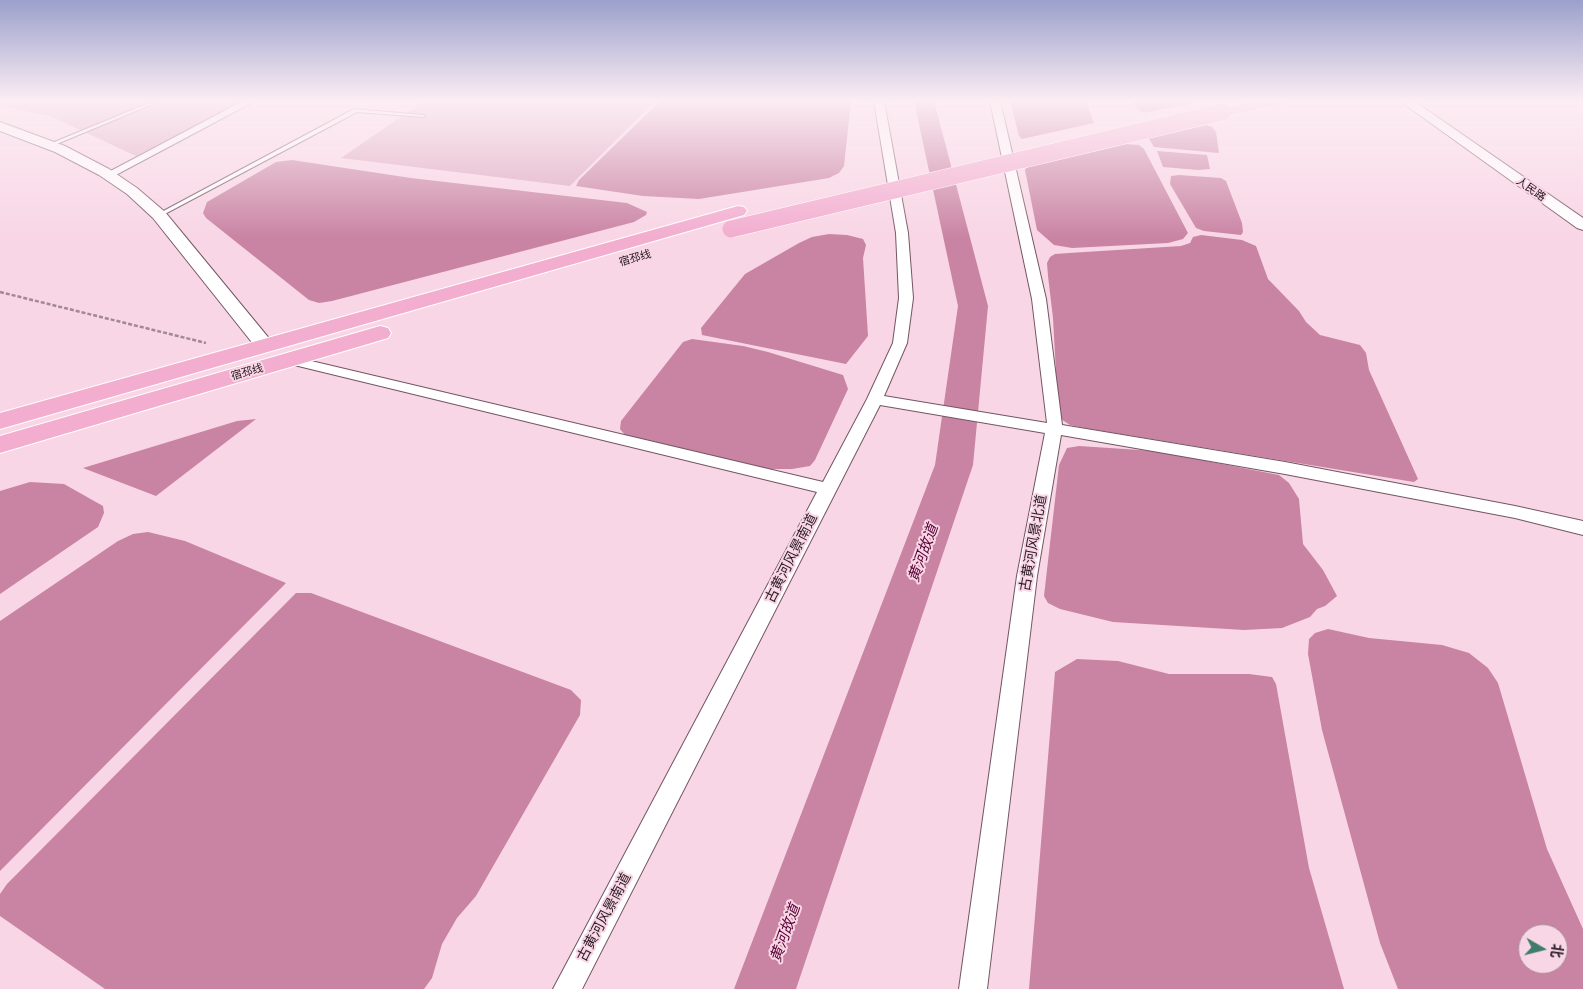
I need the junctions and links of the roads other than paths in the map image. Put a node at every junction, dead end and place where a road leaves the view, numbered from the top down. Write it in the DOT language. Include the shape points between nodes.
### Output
graph roads {
  1 [pos="54,147"];
  2 [pos="161,147"];
  3 [pos="286,147"];
  4 [pos="886,147"];
  5 [pos="1005,147"];
  6 [pos="1045,147"];
  7 [pos="1472,147"];
  8 [pos="108,175"];
  9 [pos="159,214"];
  10 [pos="734,220"];
  11 [pos="1583,225"];
  12 [pos="266,346"];
  13 [pos="290,360"];
  14 [pos="882,400"];
  15 [pos="0,421"];
  16 [pos="1044,427"];
  17 [pos="0,445"];
  18 [pos="828,489"];
  19 [pos="1583,528"];
  20 [pos="567,989"];
  21 [pos="974,989"];
  1 -- 8 [label="street"];
  2 -- 8 [label="street"];
  3 -- 9 [label="lane"];
  4 -- 14 [label="street, 古黄河风景南道" via="902,233 906,298 900,343"];
  5 -- 16 [label="street, 古黄河风景北道" via="1039,299 1054,421"];
  6 -- 10 [label="main road, 宿邳线, bridge"];
  7 -- 11 [label="street, 人民路"];
  8 -- 9 [label="street"];
  9 -- 12 [label="street"];
  10 -- 12 [label="main road, 宿邳线"];
  10 -- 13 [label="main road, 宿邳线"];
  12 -- 15 [label="main road, 宿邳线"];
  13 -- 17 [label="main road, 宿邳线"];
  13 -- 18 [label="street"];
  14 -- 16 [label="street"];
  14 -- 18 [label="street, 古黄河风景南道"];
  16 -- 19 [label="street" via="1294,470 1516,512"];
  16 -- 21 [label="street, 古黄河风景北道"];
  18 -- 20 [label="street, 古黄河风景南道"];
}
